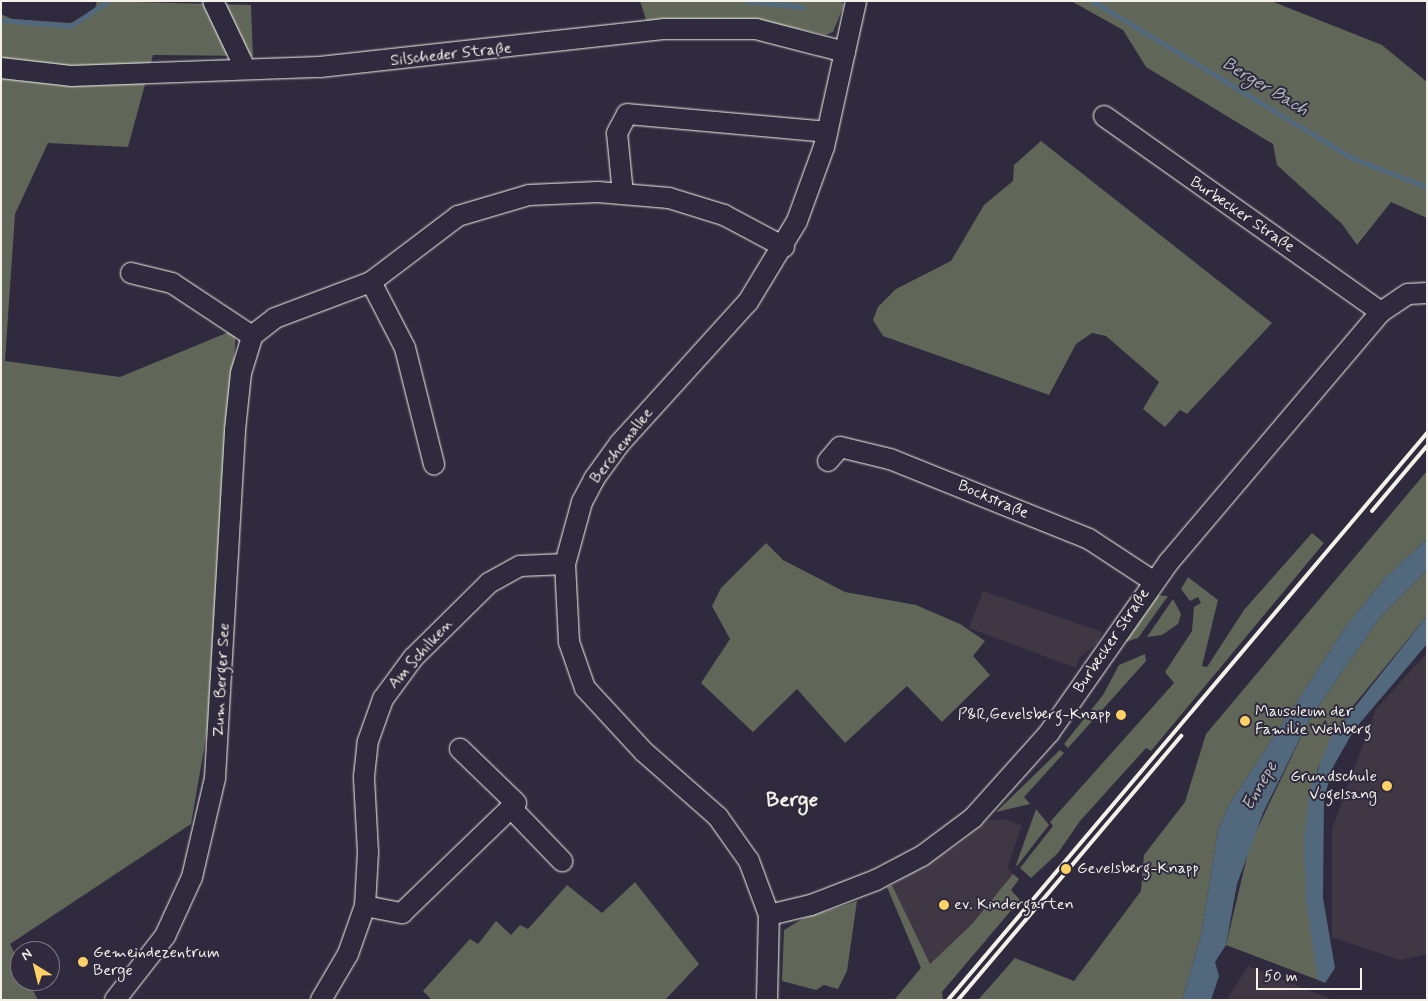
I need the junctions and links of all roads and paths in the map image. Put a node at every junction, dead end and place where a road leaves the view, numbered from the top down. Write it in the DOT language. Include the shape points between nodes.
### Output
graph roads {
  1 [pos="213,1"];
  2 [pos="856,1"];
  3 [pos="845,52"];
  4 [pos="1,68"];
  5 [pos="245,68"];
  6 [pos="1104,116"];
  7 [pos="827,132"];
  8 [pos="623,194"];
  9 [pos="784,248"];
  10 [pos="131,273"];
  11 [pos="371,282"];
  12 [pos="1427,293"];
  13 [pos="1381,312"];
  14 [pos="252,336"];
  15 [pos="828,460"];
  16 [pos="434,464"];
  17 [pos="565,564"];
  18 [pos="1153,581"];
  19 [pos="460,749"];
  20 [pos="511,808"];
  21 [pos="562,861"];
  22 [pos="365,906"];
  23 [pos="769,915"];
  24 [pos="115,1000"];
  25 [pos="321,1000"];
  26 [pos="767,1000"];
  1 -- 5 [label="street"];
  2 -- 3 [label="street"];
  3 -- 5 [label="street, Silscheder Straße" via="756,29 663,29 467,54 320,68"];
  3 -- 7 [label="street, Berchemallee"];
  4 -- 5 [label="street, Silscheder Straße" via="71,76"];
  6 -- 13 [label="street, Burbecker Straße"];
  7 -- 8 [label="street" via="627,114 617,133"];
  7 -- 9 [label="street, Berchemallee" via="806,199"];
  8 -- 9 [label="street" via="669,198 724,216"];
  8 -- 11 [label="street" via="530,195 458,216"];
  9 -- 17 [label="street, Berchemallee" via="732,322 620,443 594,479 582,502"];
  10 -- 14 [label="street" via="172,283"];
  11 -- 14 [label="street" via="276,318"];
  11 -- 16 [label="street" via="405,348"];
  12 -- 13 [label="street, Burbecker Straße" via="1408,294"];
  13 -- 18 [label="street, Burbecker Straße"];
  14 -- 24 [label="street, Zum Berger See" via="241,373 236,430 215,778 192,877 165,936"];
  15 -- 18 [label="street, Bockstraße" via="840,447 890,459 1089,540"];
  17 -- 22 [label="street, Am Schilken" via="520,566 489,583 413,658 383,699 368,741 364,777 368,852"];
  17 -- 23 [label="street, Berchemallee" via="569,642 585,688 637,746 734,835"];
  18 -- 23 [label="street, Burbecker Straße" via="1031,756 963,827 922,856 853,892"];
  19 -- 20 [label="street" via="516,803"];
  20 -- 21 [label="street"];
  20 -- 22 [label="street" via="402,914"];
  22 -- 25 [label="street, Am Schilken" via="348,954"];
  23 -- 26 [label="street, Berchemallee"];
}
